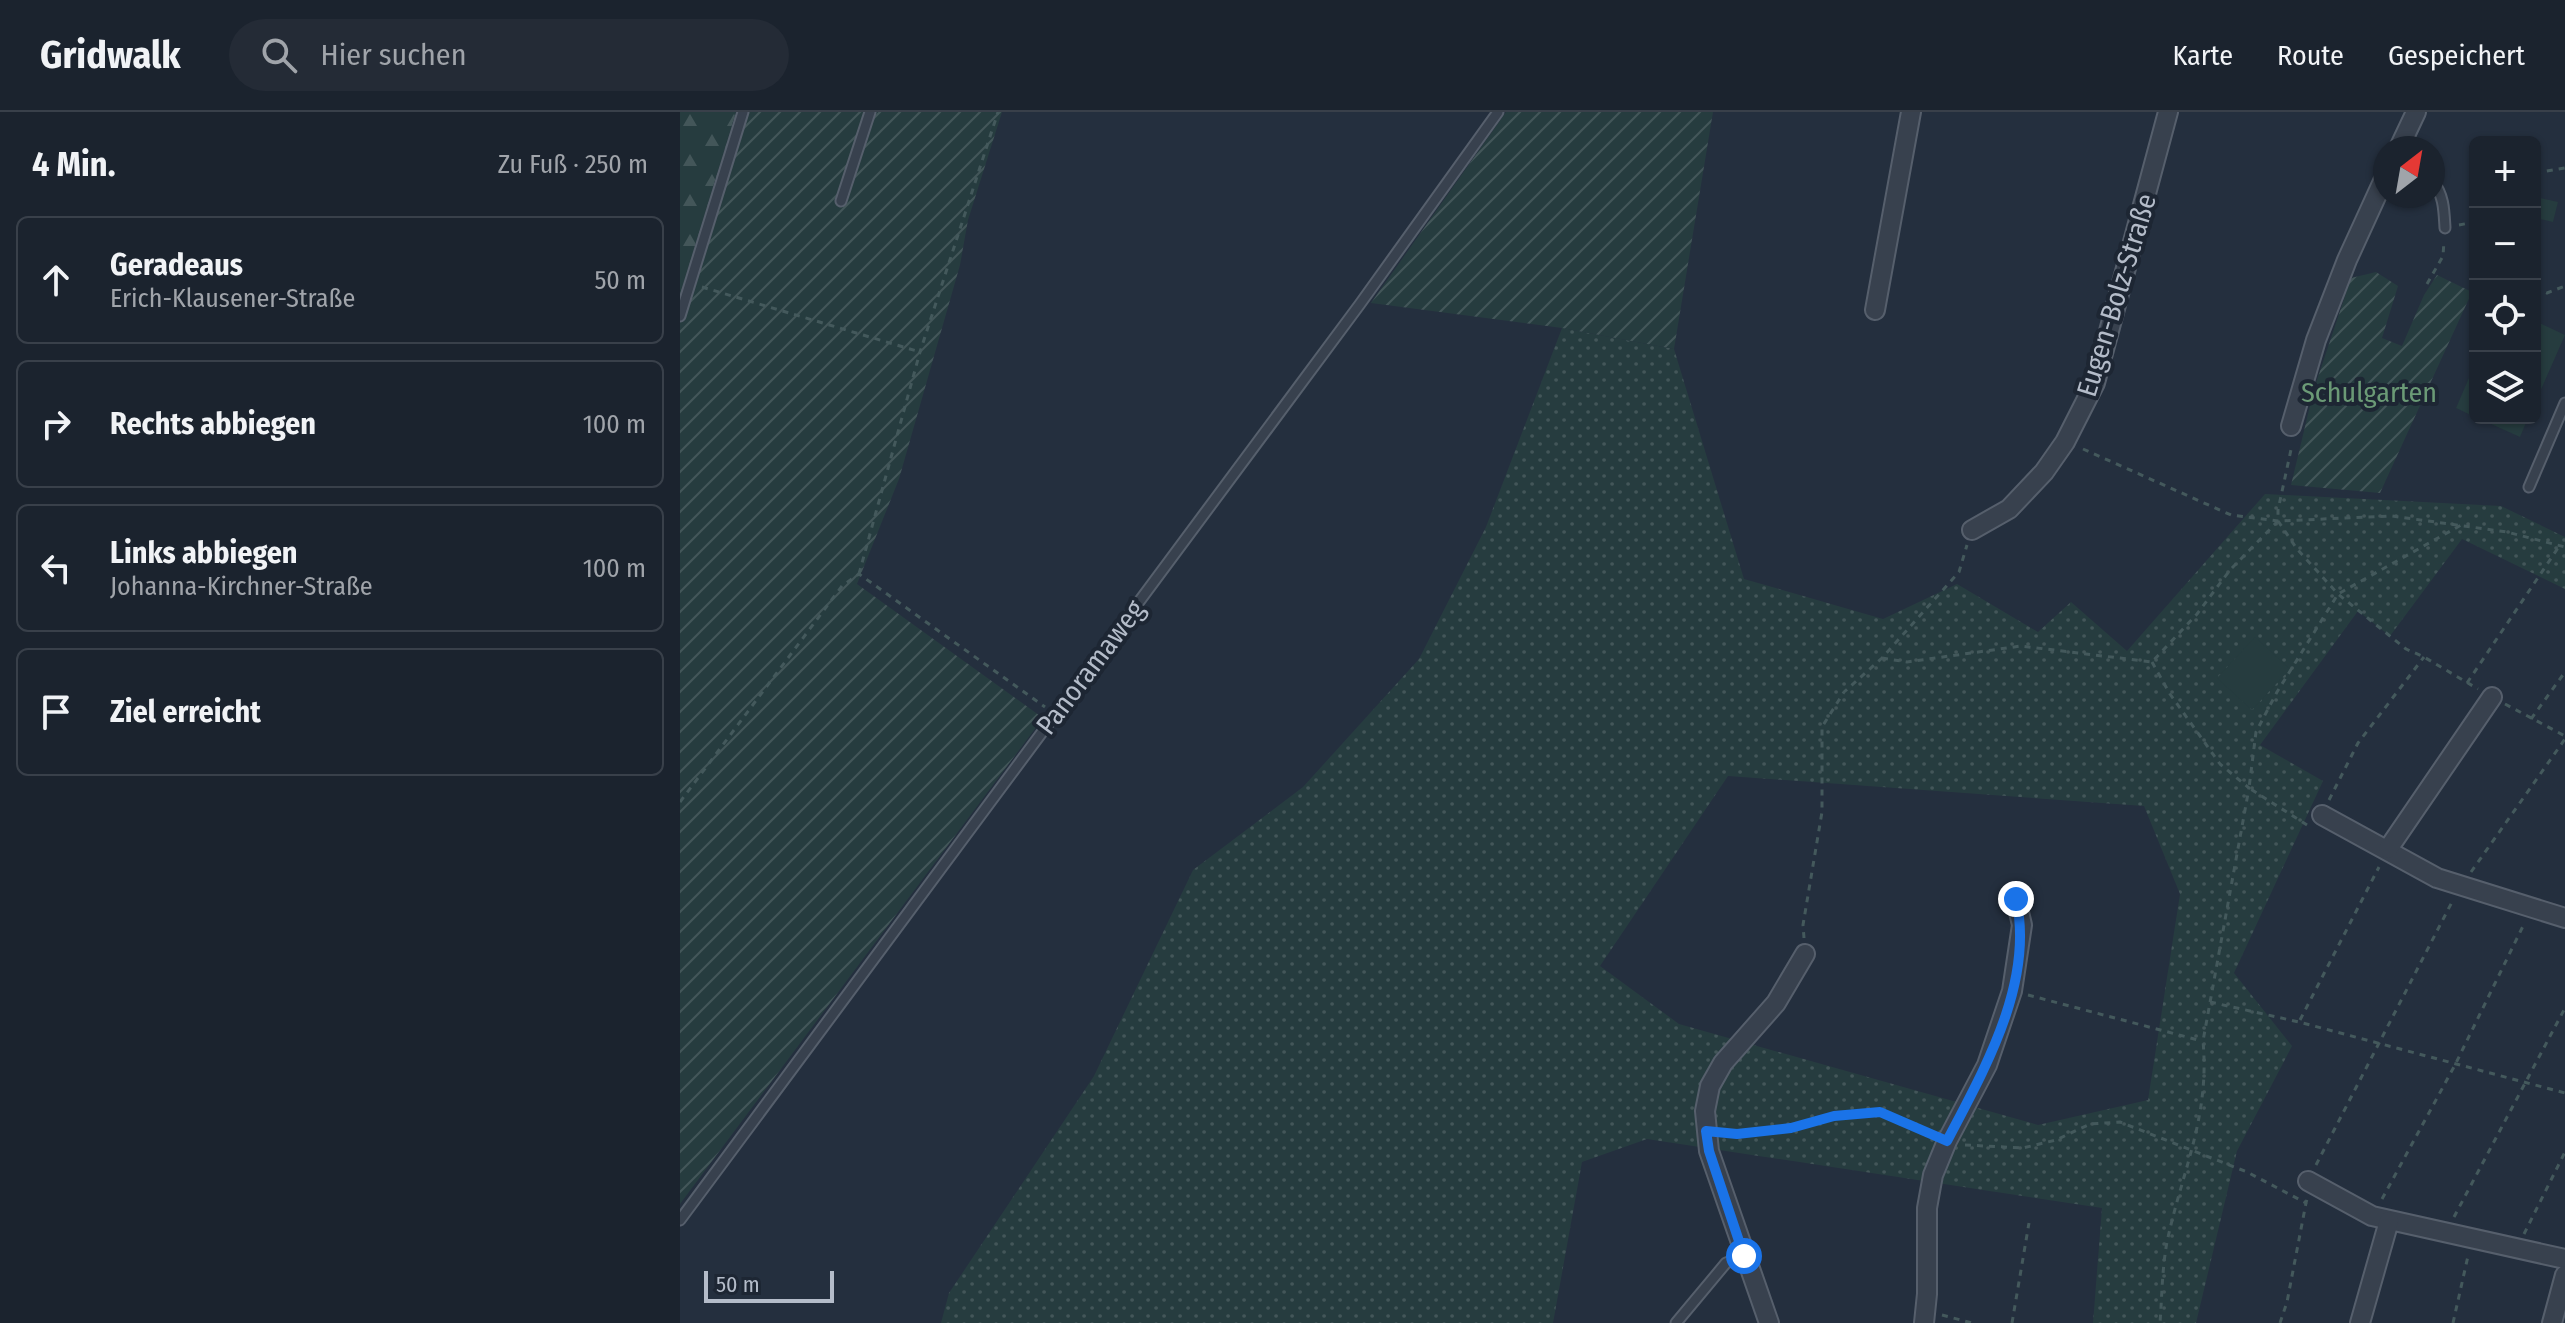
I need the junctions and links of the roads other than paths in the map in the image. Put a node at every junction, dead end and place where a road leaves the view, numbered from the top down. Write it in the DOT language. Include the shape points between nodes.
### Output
graph roads {
  1 [pos="743,112"];
  2 [pos="870,112"];
  3 [pos="1498,112"];
  4 [pos="1911,112"];
  5 [pos="2168,112"];
  6 [pos="2416,112"];
  7 [pos="2405,136"];
  8 [pos="841,201"];
  9 [pos="2373,203"];
  10 [pos="2444,208"];
  11 [pos="2445,228"];
  12 [pos="1875,310"];
  13 [pos="680,316"];
  14 [pos="2565,403"];
  15 [pos="2291,426"];
  16 [pos="2529,487"];
  17 [pos="1972,530"];
  18 [pos="2492,697"];
  19 [pos="2322,815"];
  20 [pos="2388,849"];
  21 [pos="2016,899"];
  22 [pos="2564,916"];
  23 [pos="1805,954"];
  24 [pos="2308,1181"];
  25 [pos="2381,1219"];
  26 [pos="680,1220"];
  27 [pos="1744,1256"];
  28 [pos="2565,1259"];
  29 [pos="2565,1275"];
  30 [pos="1925,1317"];
  31 [pos="1676,1323"];
  32 [pos="1769,1323"];
  33 [pos="2360,1323"];
  34 [pos="2552,1323"];
  1 -- 13 [label="lane"];
  2 -- 8 [label="lane"];
  3 -- 26 [label="lane, Panoramaweg"];
  4 -- 12 [label="street"];
  5 -- 17 [label="street, Eugen-Bolz-Straße" via="2095,383 2044,472 2009,509"];
  6 -- 7 [label="street"];
  9 -- 15 [label="street" via="2316,340"];
  10 -- 11 [label="lane"];
  14 -- 16 [label="lane"];
  18 -- 20 [label="street"];
  19 -- 20 [label="street"];
  20 -- 22 [label="street" via="2437,878"];
  21 -- 30 [label="street" via="2022,925 2012,991 1987,1065 1933,1175 1927,1208"];
  23 -- 27 [label="street" via="1776,1003 1723,1063 1710,1086 1705,1111 1709,1151"];
  24 -- 25 [label="street"];
  25 -- 28 [label="street"];
  25 -- 33 [label="street"];
  27 -- 31 [label="lane" via="1726,1263"];
  27 -- 32 [label="street"];
  29 -- 34 [label="street"];
}
